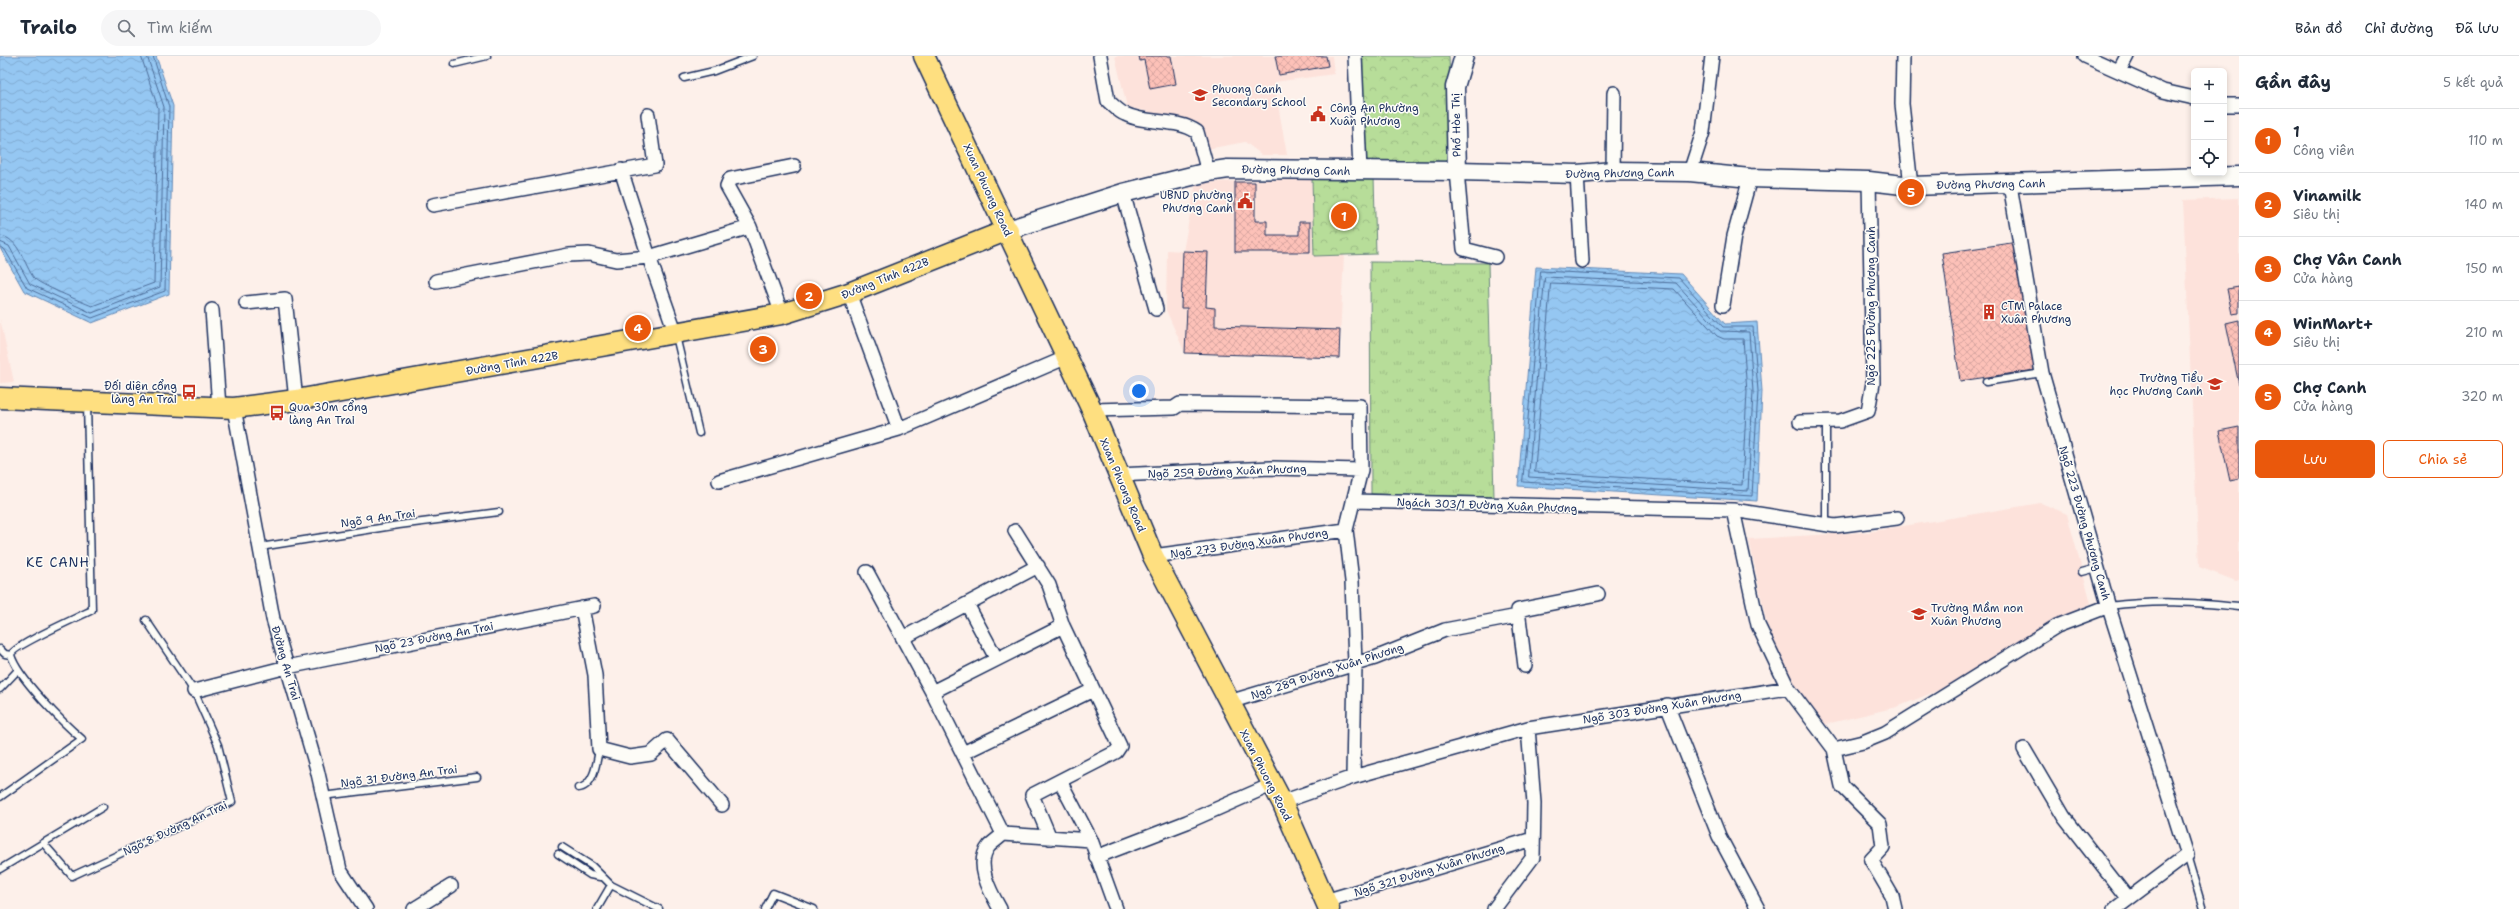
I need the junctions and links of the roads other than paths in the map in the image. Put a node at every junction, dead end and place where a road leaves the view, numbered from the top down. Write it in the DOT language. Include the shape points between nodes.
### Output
graph roads {
  1 [pos="487,56"];
  2 [pos="754,56"];
  3 [pos="924,56"];
  4 [pos="1100,56"];
  5 [pos="1355,56"];
  6 [pos="1464,56"];
  7 [pos="1712,56"];
  8 [pos="1903,56"];
  9 [pos="2085,56"];
  10 [pos="2127,56"];
  11 [pos="454,64"];
  12 [pos="2119,71"];
  13 [pos="684,78"];
  14 [pos="1614,93"];
  15 [pos="2191,97"];
  16 [pos="2227,105"];
  17 [pos="2239,105"];
  18 [pos="648,115"];
  19 [pos="794,166"];
  20 [pos="621,170"];
  21 [pos="1360,171"];
  22 [pos="1457,171"];
  23 [pos="1613,171"];
  24 [pos="1208,172"];
  25 [pos="1690,172"];
  26 [pos="1577,174"];
  27 [pos="2239,176"];
  28 [pos="1750,178"];
  29 [pos="1869,181"];
  30 [pos="2010,185"];
  31 [pos="1911,186"];
  32 [pos="1123,193"];
  33 [pos="433,205"];
  34 [pos="750,227"];
  35 [pos="1008,230"];
  36 [pos="649,256"];
  37 [pos="1495,257"];
  38 [pos="1582,261"];
  39 [pos="436,281"];
  40 [pos="849,293"];
  41 [pos="246,303"];
  42 [pos="1723,305"];
  43 [pos="1156,309"];
  44 [pos="212,310"];
  45 [pos="782,314"];
  46 [pos="676,334"];
  47 [pos="1065,358"];
  48 [pos="2042,373"];
  49 [pos="1986,382"];
  50 [pos="0,398"];
  51 [pos="296,400"];
  52 [pos="86,402"];
  53 [pos="226,408"];
  54 [pos="1092,410"];
  55 [pos="1826,421"];
  56 [pos="1800,422"];
  57 [pos="899,428"];
  58 [pos="699,433"];
  59 [pos="1361,470"];
  60 [pos="1117,475"];
  61 [pos="719,481"];
  62 [pos="1353,501"];
  63 [pos="1733,510"];
  64 [pos="499,512"];
  65 [pos="1897,518"];
  66 [pos="1826,526"];
  67 [pos="1346,530"];
  68 [pos="1015,531"];
  69 [pos="260,547"];
  70 [pos="1153,556"];
  71 [pos="1038,566"];
  72 [pos="2097,568"];
  73 [pos="866,572"];
  74 [pos="2082,572"];
  75 [pos="1598,594"];
  76 [pos="967,604"];
  77 [pos="2108,606"];
  78 [pos="2239,607"];
  79 [pos="1518,616"];
  80 [pos="146,620"];
  81 [pos="1063,626"];
  82 [pos="903,638"];
  83 [pos="0,649"];
  84 [pos="11,655"];
  85 [pos="996,658"];
  86 [pos="1355,664"];
  87 [pos="1525,666"];
  88 [pos="287,667"];
  89 [pos="18,670"];
  90 [pos="1788,688"];
  91 [pos="0,689"];
  92 [pos="1093,690"];
  93 [pos="194,691"];
  94 [pos="932,692"];
  95 [pos="1229,702"];
  96 [pos="1667,705"];
  97 [pos="1528,728"];
  98 [pos="599,749"];
  99 [pos="1834,749"];
  100 [pos="2024,749"];
  101 [pos="963,753"];
  102 [pos="477,777"];
  103 [pos="1353,777"];
  104 [pos="1060,781"];
  105 [pos="1271,785"];
  106 [pos="578,788"];
  107 [pos="323,796"];
  108 [pos="0,797"];
  109 [pos="1282,802"];
  110 [pos="722,805"];
  111 [pos="104,807"];
  112 [pos="1003,834"];
  113 [pos="1050,838"];
  114 [pos="1533,839"];
  115 [pos="1091,840"];
  116 [pos="44,844"];
  117 [pos="562,847"];
  118 [pos="558,854"];
  119 [pos="2187,855"];
  120 [pos="1096,857"];
  121 [pos="0,869"];
  122 [pos="600,877"];
  123 [pos="611,885"];
  124 [pos="451,886"];
  125 [pos="2128,899"];
  126 [pos="1327,905"];
  127 [pos="366,909"];
  128 [pos="414,909"];
  129 [pos="597,909"];
  130 [pos="659,909"];
  131 [pos="765,909"];
  132 [pos="814,909"];
  133 [pos="1000,909"];
  134 [pos="1116,909"];
  135 [pos="1494,909"];
  136 [pos="1758,909"];
  137 [pos="1895,909"];
  138 [pos="2115,909"];
  139 [pos="2203,909"];
  1 -- 11 [label="lane"];
  2 -- 13 [label="lane" via="714,71"];
  3 -- 35 [label="main road, Xuan Phuong Road"];
  4 -- 24 [label="street" via="1108,101 1125,114 1156,123 1190,127 1197,132"];
  5 -- 21 [label="street"];
  6 -- 22 [label="street, Phố Hòe Thị" via="1455,87"];
  7 -- 25 [label="street" via="1703,132"];
  8 -- 31 [label="street" via="1902,104"];
  9 -- 12 [label="street"];
  10 -- 12 [label="street"];
  12 -- 15 [label="street" via="2163,91"];
  14 -- 23 [label="street"];
  16 -- 17 [label="street"];
  18 -- 20 [label="street" via="655,165"];
  19 -- 34 [label="street" via="730,179 728,186"];
  20 -- 33 [label="street"];
  20 -- 36 [label="street"];
  21 -- 22 [label="street, Đường Phương Canh"];
  21 -- 24 [label="street, Đường Phương Canh" via="1228,169"];
  22 -- 26 [label="street, Đường Phương Canh"];
  22 -- 37 [label="street" via="1464,249"];
  23 -- 25 [label="street, Đường Phương Canh"];
  23 -- 26 [label="street, Đường Phương Canh"];
  24 -- 32 [label="street, Đường Phương Canh"];
  25 -- 28 [label="street, Đường Phương Canh"];
  26 -- 38 [label="street"];
  27 -- 30 [label="street, Đường Phương Canh"];
  28 -- 29 [label="street, Đường Phương Canh"];
  28 -- 42 [label="street" via="1734,236"];
  29 -- 31 [label="street, Đường Phương Canh"];
  29 -- 55 [label="street, Ngõ 225 Đường Phương Canh" via="1873,383 1868,410 1840,421"];
  30 -- 31 [label="street, Đường Phương Canh"];
  30 -- 48 [label="street, Ngõ 223 Đường Phương Canh"];
  32 -- 35 [label="street, Đường Phương Canh"];
  32 -- 43 [label="street"];
  34 -- 36 [label="street"];
  34 -- 45 [label="street"];
  35 -- 40 [label="main road, Đường Tỉnh 422B"];
  35 -- 47 [label="main road, Xuan Phuong Road"];
  36 -- 39 [label="street" via="616,260 589,254 570,255"];
  36 -- 46 [label="street"];
  40 -- 45 [label="main road, Đường Tỉnh 422B"];
  40 -- 57 [label="street"];
  41 -- 51 [label="street" via="285,299"];
  44 -- 53 [label="street, Đường An Trai"];
  45 -- 46 [label="main road, Đường Tỉnh 422B"];
  46 -- 51 [label="main road, Đường Tỉnh 422B"];
  46 -- 58 [label="lane"];
  47 -- 54 [label="main road, Xuan Phuong Road"];
  47 -- 57 [label="street"];
  48 -- 49 [label="lane"];
  48 -- 72 [label="street, Ngõ 223 Đường Phương Canh"];
  50 -- 52 [label="main road, Đường Tỉnh 422B"];
  51 -- 53 [label="main road, Đường Tỉnh 422B"];
  52 -- 53 [label="main road, Đường Tỉnh 422B"];
  52 -- 84 [label="lane" via="92,610 15,648"];
  53 -- 69 [label="street, Đường An Trai"];
  54 -- 59 [label="street" via="1174,408 1180,404 1360,406"];
  54 -- 60 [label="main road, Xuan Phuong Road"];
  55 -- 56 [label="street, Ngõ 225 Đường Phương Canh"];
  55 -- 66 [label="lane"];
  57 -- 61 [label="street"];
  59 -- 60 [label="street, Ngõ 259 Đường Xuân Phương" via="1271,468"];
  59 -- 62 [label="street"];
  60 -- 70 [label="main road, Xuan Phuong Road"];
  62 -- 63 [label="street, Ngách 303/1 Đường Xuân Phương"];
  62 -- 67 [label="street"];
  63 -- 66 [label="street, Ngách 303/1 Đường Xuân Phương"];
  63 -- 90 [label="street" via="1758,624"];
  64 -- 69 [label="lane, Ngõ 9 An Trai"];
  65 -- 66 [label="street, Ngách 303/1 Đường Xuân Phương"];
  67 -- 70 [label="street, Ngõ 273 Đường Xuân Phương"];
  67 -- 86 [label="street" via="1352,581"];
  68 -- 71 [label="street"];
  69 -- 88 [label="street, Đường An Trai" via="273,619"];
  70 -- 95 [label="main road, Xuan Phuong Road"];
  71 -- 76 [label="street"];
  71 -- 81 [label="street" via="1049,585"];
  72 -- 74 [label="lane"];
  72 -- 77 [label="street, Ngõ 223 Đường Phương Canh"];
  73 -- 82 [label="street"];
  75 -- 79 [label="street, Ngõ 289 Đường Xuân Phương" via="1518,610"];
  76 -- 82 [label="street"];
  76 -- 85 [label="street"];
  77 -- 78 [label="lane" via="2148,601 2177,601"];
  77 -- 99 [label="street" via="2057,626 1885,733 1863,742"];
  77 -- 119 [label="street, Ngõ 223 Đường Phương Canh"];
  79 -- 86 [label="street, Ngõ 289 Đường Xuân Phương" via="1445,630"];
  79 -- 87 [label="street"];
  80 -- 93 [label="lane"];
  81 -- 85 [label="street"];
  81 -- 92 [label="street"];
  82 -- 94 [label="street"];
  83 -- 84 [label="lane" via="4,654"];
  84 -- 89 [label="lane"];
  85 -- 94 [label="street"];
  86 -- 95 [label="street, Ngõ 289 Đường Xuân Phương"];
  86 -- 103 [label="street"];
  88 -- 93 [label="street"];
  88 -- 98 [label="street, Ngõ 23 Đường An Trai" via="588,607"];
  88 -- 107 [label="street, Đường An Trai"];
  89 -- 91 [label="lane"];
  89 -- 108 [label="lane" via="59,720 82,739"];
  90 -- 96 [label="street, Ngõ 303 Đường Xuân Phương"];
  90 -- 99 [label="street"];
  92 -- 101 [label="street"];
  92 -- 104 [label="street" via="1120,746 1116,752"];
  93 -- 116 [label="lane, Ngõ 8 Đường An Trai" via="218,745 232,802 72,876"];
  94 -- 101 [label="street"];
  95 -- 105 [label="main road, Xuan Phuong Road"];
  96 -- 97 [label="street, Ngõ 303 Đường Xuân Phương"];
  96 -- 136 [label="street" via="1719,836"];
  97 -- 103 [label="street, Ngõ 303 Đường Xuân Phương"];
  97 -- 114 [label="street" via="1534,803"];
  98 -- 106 [label="lane" via="595,768 588,782 582,788"];
  98 -- 110 [label="street" via="630,757 651,754 667,740"];
  99 -- 137 [label="street" via="1842,786 1880,826 1884,847 1871,860 1892,896"];
  100 -- 125 [label="street" via="2064,817"];
  101 -- 112 [label="street"];
  102 -- 107 [label="lane, Ngõ 31 Đường An Trai"];
  103 -- 109 [label="street, Ngõ 303 Đường Xuân Phương"];
  104 -- 113 [label="street" via="1032,795"];
  104 -- 115 [label="street"];
  105 -- 109 [label="main road, Xuan Phuong Road"];
  105 -- 120 [label="street" via="1187,822"];
  107 -- 127 [label="street, Đường An Trai" via="340,870"];
  109 -- 126 [label="main road, Xuan Phuong Road"];
  111 -- 116 [label="lane"];
  112 -- 113 [label="street"];
  112 -- 133 [label="street" via="984,854 984,873"];
  113 -- 115 [label="street"];
  114 -- 126 [label="street, Ngõ 321 Đường Xuân Phương"];
  114 -- 135 [label="street" via="1533,857"];
  115 -- 120 [label="street"];
  116 -- 121 [label="lane"];
  117 -- 122 [label="lane" via="592,866"];
  118 -- 122 [label="lane" via="590,875"];
  119 -- 125 [label="street"];
  119 -- 139 [label="lane"];
  120 -- 134 [label="street"];
  122 -- 123 [label="lane"];
  123 -- 129 [label="lane"];
  123 -- 130 [label="lane"];
  124 -- 128 [label="street"];
  125 -- 138 [label="street"];
  131 -- 132 [label="lane" via="773,893"];
}
